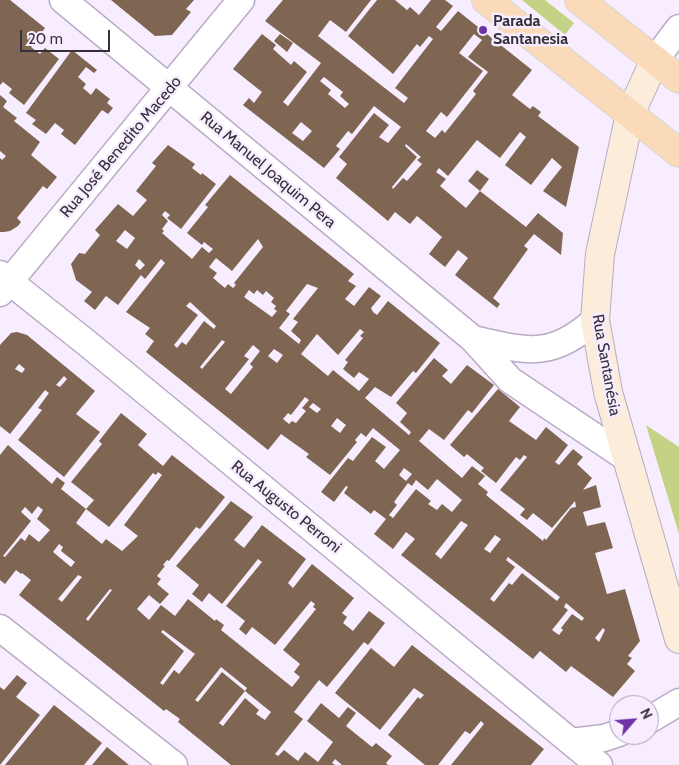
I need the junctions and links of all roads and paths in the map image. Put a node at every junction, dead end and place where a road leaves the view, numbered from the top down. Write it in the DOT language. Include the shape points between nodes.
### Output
graph roads {
  1 [pos="64,0"];
  2 [pos="241,0"];
  3 [pos="486,0"];
  4 [pos="579,0"];
  5 [pos="679,28"];
  6 [pos="655,60"];
  7 [pos="679,80"];
  8 [pos="170,88"];
  9 [pos="630,114"];
  10 [pos="679,153"];
  11 [pos="3,283"];
  12 [pos="595,320"];
  13 [pos="473,339"];
  14 [pos="625,457"];
  15 [pos="0,628"];
  16 [pos="679,639"];
  17 [pos="679,702"];
  18 [pos="659,714"];
  19 [pos="609,736"];
  20 [pos="571,742"];
  21 [pos="174,765"];
  22 [pos="599,765"];
  1 -- 8 [label="street, Rua Manuel Joaquim Pera"];
  2 -- 8 [label="street, Rua José Benedito Macedo"];
  3 -- 9 [label="main road"];
  4 -- 6 [label="main road"];
  5 -- 6 [label="street"];
  6 -- 7 [label="main road"];
  6 -- 9 [label="street, Rua Santanésia"];
  8 -- 11 [label="street, Rua José Benedito Macedo"];
  8 -- 13 [label="street, Rua Manuel Joaquim Pera"];
  9 -- 10 [label="main road"];
  9 -- 12 [label="street, Rua Santanésia" via="600,254"];
  11 -- 20 [label="street, Rua Augusto Perroni"];
  12 -- 13 [label="street, Rua Manuel Joaquim Pera" via="576,337 539,350"];
  12 -- 14 [label="street, Rua Santanésia" via="608,392"];
  13 -- 14 [label="street, Rua Manuel Joaquim Pera" via="510,380"];
  14 -- 16 [label="street, Rua Santanésia"];
  15 -- 21 [label="street"];
  17 -- 18 [label="street"];
  19 -- 20 [label="street"];
  20 -- 22 [label="street, Rua Augusto Perroni"];
}
